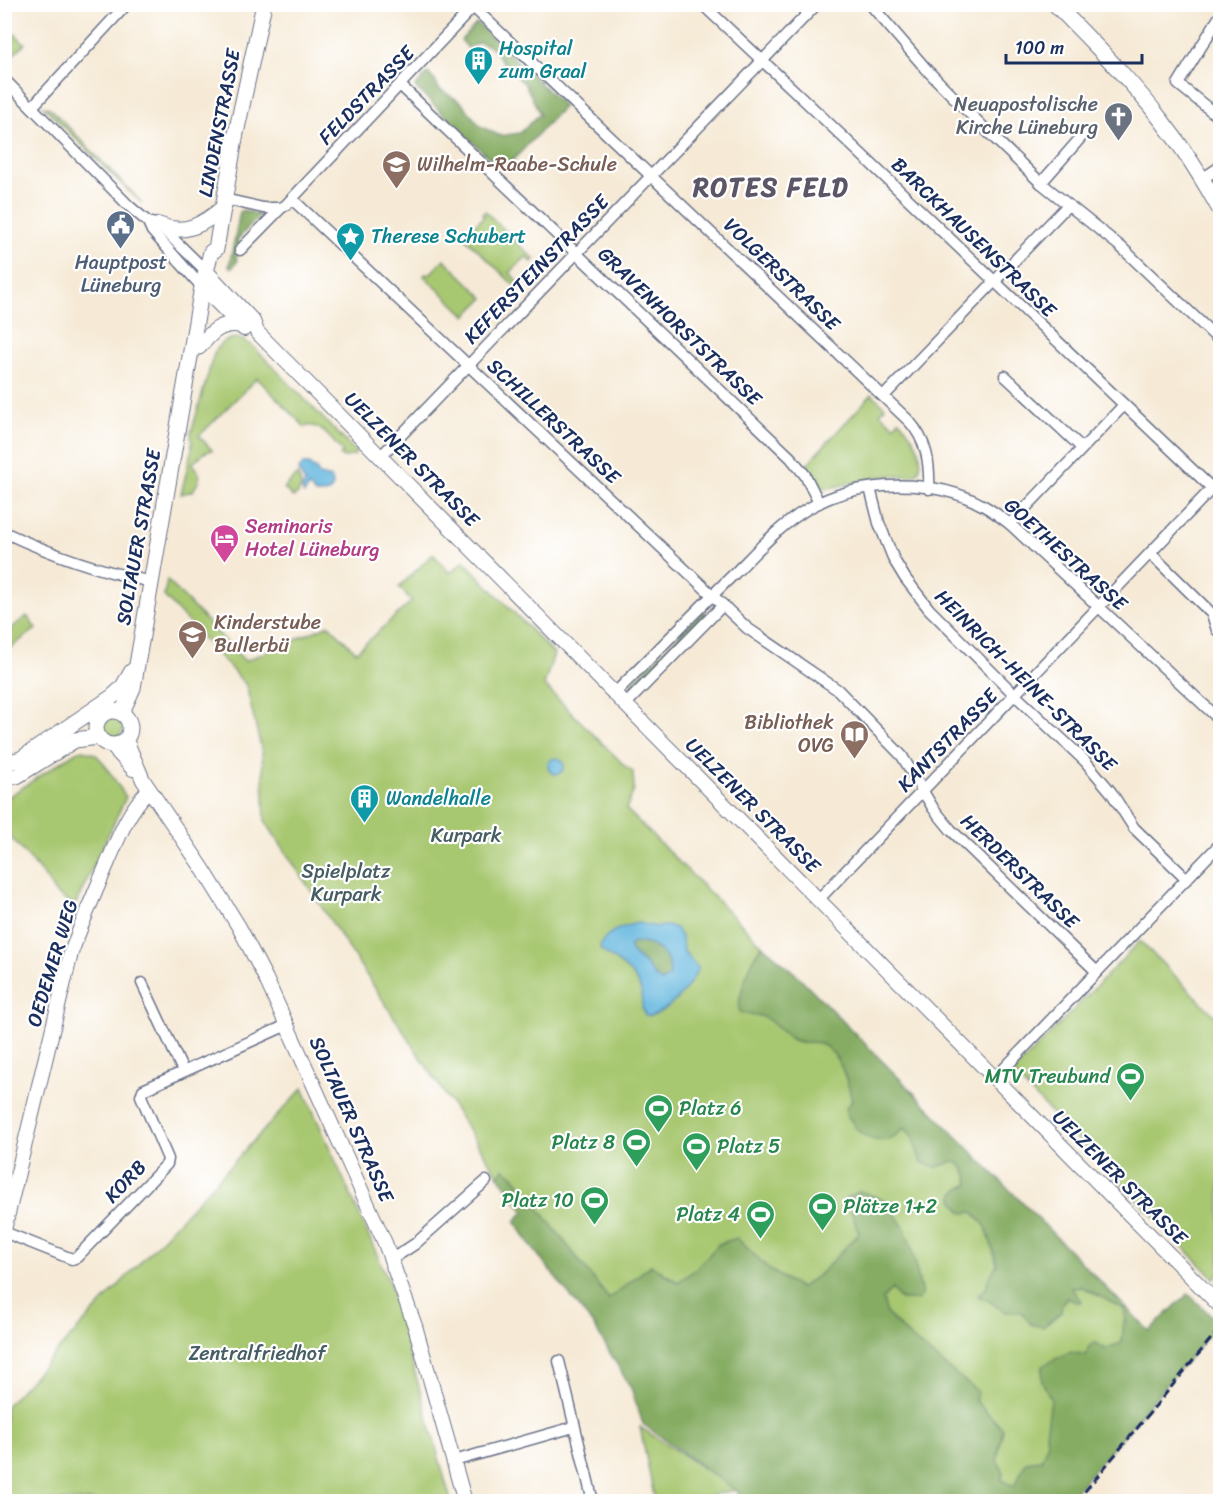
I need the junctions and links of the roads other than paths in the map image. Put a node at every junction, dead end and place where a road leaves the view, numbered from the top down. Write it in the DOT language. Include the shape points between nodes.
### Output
graph roads {
  1 [pos="127,4"];
  2 [pos="264,4"];
  3 [pos="702,4"];
  4 [pos="817,4"];
  5 [pos="870,4"];
  6 [pos="1055,4"];
  7 [pos="473,6"];
  8 [pos="1221,16"];
  9 [pos="762,61"];
  10 [pos="4,79"];
  11 [pos="400,85"];
  12 [pos="32,107"];
  13 [pos="1221,118"];
  14 [pos="1083,135"];
  15 [pos="1221,167"];
  16 [pos="652,175"];
  17 [pos="1202,179"];
  18 [pos="1041,183"];
  19 [pos="292,199"];
  20 [pos="224,203"];
  21 [pos="1068,205"];
  22 [pos="281,208"];
  23 [pos="1220,209"];
  24 [pos="154,223"];
  25 [pos="240,250"];
  26 [pos="577,253"];
  27 [pos="995,283"];
  28 [pos="208,284"];
  29 [pos="240,325"];
  30 [pos="257,332"];
  31 [pos="1221,341"];
  32 [pos="199,347"];
  33 [pos="469,365"];
  34 [pos="189,368"];
  35 [pos="1005,376"];
  36 [pos="884,396"];
  37 [pos="1124,405"];
  38 [pos="1082,448"];
  39 [pos="384,453"];
  40 [pos="1221,480"];
  41 [pos="870,488"];
  42 [pos="929,489"];
  43 [pos="1216,493"];
  44 [pos="819,503"];
  45 [pos="1010,524"];
  46 [pos="4,532"];
  47 [pos="1150,553"];
  48 [pos="152,582"];
  49 [pos="712,595"];
  50 [pos="723,605"];
  51 [pos="1098,606"];
  52 [pos="1218,630"];
  53 [pos="138,657"];
  54 [pos="615,693"];
  55 [pos="1015,695"];
  56 [pos="626,704"];
  57 [pos="122,712"];
  58 [pos="1221,720"];
  59 [pos="102,736"];
  60 [pos="55,738"];
  61 [pos="126,740"];
  62 [pos="6,769"];
  63 [pos="146,785"];
  64 [pos="923,791"];
  65 [pos="1221,844"];
  66 [pos="1187,879"];
  67 [pos="819,899"];
  68 [pos="1097,972"];
  69 [pos="142,983"];
  70 [pos="287,1025"];
  71 [pos="183,1071"];
  72 [pos="995,1078"];
  73 [pos="486,1181"];
  74 [pos="4,1231"];
  75 [pos="392,1258"];
  76 [pos="1221,1306"];
  77 [pos="559,1361"];
  78 [pos="574,1427"];
  79 [pos="454,1461"];
  80 [pos="465,1502"];
  81 [pos="593,1502"];
  1 -- 12 [label="street"];
  2 -- 20 [label="main road, LINDENSTRASSE"];
  3 -- 9 [label="street, BARCKHAUSENSTRASSE"];
  4 -- 9 [label="street, KEFERSTEINSTRASSE"];
  5 -- 18 [label="street" via="947,91"];
  6 -- 17 [label="main road" via="1133,87 1179,143"];
  7 -- 11 [label="street, FELDSTRASSE"];
  7 -- 16 [label="street, VOLGERSTRASSE"];
  8 -- 13 [label="street" via="1178,84"];
  9 -- 16 [label="street, KEFERSTEINSTRASSE"];
  9 -- 27 [label="street, BARCKHAUSENSTRASSE"];
  10 -- 12 [label="street"];
  11 -- 19 [label="street, FELDSTRASSE"];
  11 -- 26 [label="street, GRAVENHORSTSTRASSE"];
  12 -- 24 [label="street" via="129,206"];
  14 -- 18 [label="street"];
  15 -- 17 [label="street"];
  16 -- 26 [label="street, KEFERSTEINSTRASSE"];
  16 -- 36 [label="street, VOLGERSTRASSE"];
  17 -- 23 [label="main road"];
  18 -- 21 [label="street"];
  19 -- 22 [label="street, FELDSTRASSE"];
  19 -- 33 [label="street, SCHILLERSTRASSE"];
  20 -- 22 [label="street"];
  20 -- 24 [label="main road" via="196,227 168,229"];
  20 -- 28 [label="main road, LINDENSTRASSE" via="216,249 211,252"];
  21 -- 27 [label="street"];
  21 -- 31 [label="street" via="1121,247"];
  22 -- 25 [label="street, FELDSTRASSE"];
  24 -- 28 [label="street"];
  24 -- 28 [label="street" via="152,231"];
  26 -- 33 [label="street, KEFERSTEINSTRASSE"];
  26 -- 44 [label="street, GRAVENHORSTSTRASSE" via="791,458"];
  27 -- 36 [label="street"];
  27 -- 37 [label="street, BARCKHAUSENSTRASSE"];
  28 -- 29 [label="street, UELZENER STRASSE"];
  28 -- 30 [label="street, UELZENER STRASSE" via="253,321"];
  28 -- 32 [label="main road, SOLTAUER STRASSE"];
  28 -- 34 [label="main road, SOLTAUER STRASSE"];
  29 -- 30 [label="street, UELZENER STRASSE"];
  29 -- 32 [label="main road" via="218,328"];
  30 -- 39 [label="street, UELZENER STRASSE"];
  32 -- 34 [label="main road, SOLTAUER STRASSE"];
  33 -- 39 [label="street, KEFERSTEINSTRASSE"];
  33 -- 49 [label="street, SCHILLERSTRASSE"];
  34 -- 48 [label="main road, SOLTAUER STRASSE"];
  35 -- 38 [label="street"];
  36 -- 42 [label="street, VOLGERSTRASSE" via="921,438 928,458"];
  37 -- 38 [label="street"];
  37 -- 43 [label="street, BARCKHAUSENSTRASSE"];
  38 -- 45 [label="street"];
  39 -- 54 [label="street, UELZENER STRASSE"];
  40 -- 43 [label="street, KANTSTRASSE"];
  41 -- 42 [label="street, GOETHESTRASSE"];
  41 -- 44 [label="street, GOETHESTRASSE"];
  41 -- 55 [label="street, HEINRICH-HEINE-STRASSE" via="886,542 905,578 942,624"];
  42 -- 45 [label="street, GOETHESTRASSE" via="983,505"];
  43 -- 47 [label="street, KANTSTRASSE"];
  44 -- 49 [label="street, GOETHESTRASSE" via="781,529"];
  45 -- 51 [label="street, GOETHESTRASSE"];
  46 -- 48 [label="street" via="70,560"];
  47 -- 51 [label="street, KANTSTRASSE"];
  47 -- 52 [label="street" via="1212,614"];
  48 -- 53 [label="main road, SOLTAUER STRASSE"];
  49 -- 50 [label="street"];
  49 -- 54 [label="street, GOETHESTRASSE"];
  50 -- 56 [label="street"];
  50 -- 64 [label="street, HERDERSTRASSE" via="766,642 838,690 902,756"];
  51 -- 55 [label="street, KANTSTRASSE"];
  51 -- 58 [label="street, GOETHESTRASSE"];
  53 -- 57 [label="main road, SOLTAUER STRASSE" via="133,687"];
  53 -- 60 [label="main road" via="129,678 112,697"];
  54 -- 56 [label="street, UELZENER STRASSE"];
  55 -- 64 [label="street, KANTSTRASSE"];
  55 -- 66 [label="street, HEINRICH-HEINE-STRASSE" via="1085,761 1134,828"];
  56 -- 67 [label="street, UELZENER STRASSE"];
  57 -- 59 [label="main road" via="114,710 99,717"];
  57 -- 61 [label="main road, SOLTAUER STRASSE" via="131,725"];
  59 -- 60 [label="main road" via="72,732"];
  59 -- 61 [label="main road" via="119,744"];
  59 -- 62 [label="main road" via="75,740 17,777"];
  59 -- 63 [label="street, SOLTAUER STRASSE"];
  60 -- 62 [label="main road"];
  61 -- 63 [label="street, SOLTAUER STRASSE"];
  63 -- 70 [label="street, SOLTAUER STRASSE" via="239,927"];
  63 -- 74 [label="street, OEDEMER WEG" via="126,820 74,944"];
  64 -- 67 [label="street, KANTSTRASSE"];
  64 -- 68 [label="street, HERDERSTRASSE" via="951,830"];
  65 -- 66 [label="street"];
  66 -- 68 [label="street"];
  67 -- 72 [label="street, UELZENER STRASSE"];
  68 -- 72 [label="street"];
  69 -- 71 [label="street"];
  70 -- 71 [label="street, KORB"];
  70 -- 75 [label="street, SOLTAUER STRASSE"];
  71 -- 74 [label="street, KORB" via="143,1090 141,1096 167,1164 77,1257"];
  72 -- 76 [label="street, UELZENER STRASSE"];
  73 -- 75 [label="street" via="415,1244"];
  75 -- 79 [label="street, SOLTAUER STRASSE"];
  77 -- 78 [label="street"];
  78 -- 79 [label="street"];
  78 -- 81 [label="street"];
  79 -- 80 [label="street, SOLTAUER STRASSE"];
}
